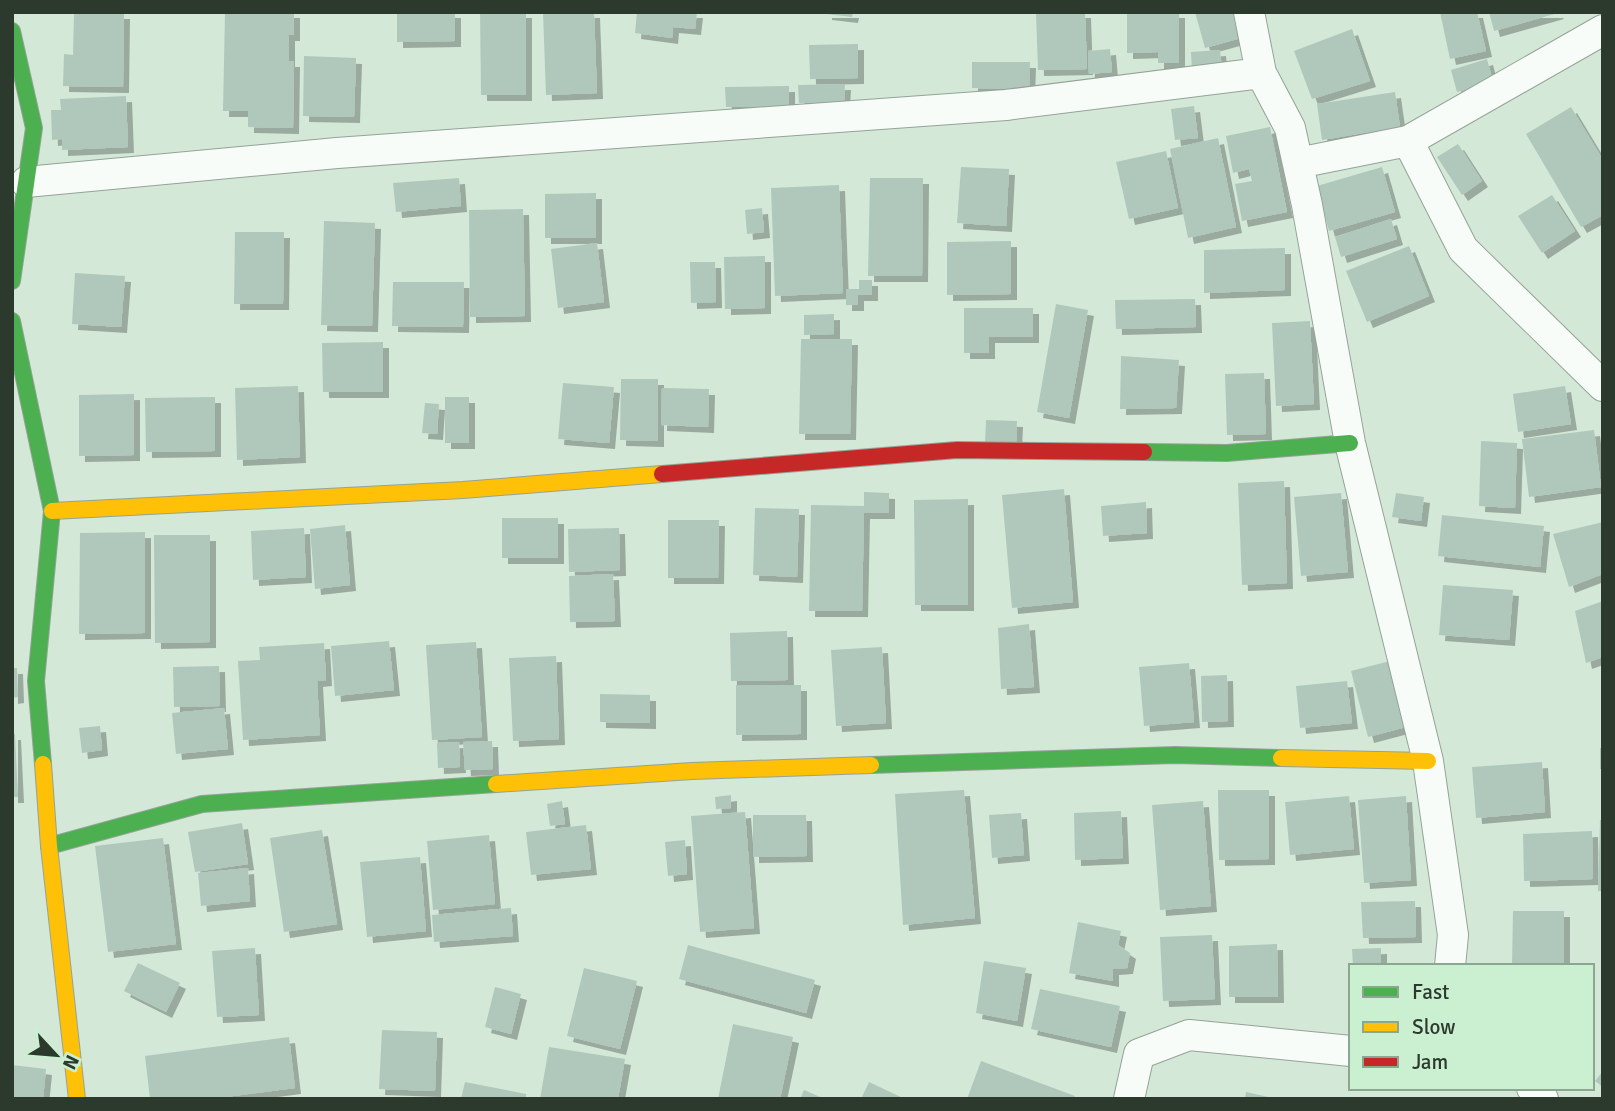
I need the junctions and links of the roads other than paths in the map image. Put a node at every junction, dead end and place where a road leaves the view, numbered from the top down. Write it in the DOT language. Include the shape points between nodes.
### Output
graph roads {
  1 [pos="1249,12"];
  2 [pos="1603,30"];
  3 [pos="12,31"];
  4 [pos="1261,73"];
  5 [pos="1408,141"];
  6 [pos="1298,163"];
  7 [pos="26,182"];
  8 [pos="12,281"];
  9 [pos="12,321"];
  10 [pos="1603,386"];
  11 [pos="1350,443"];
  12 [pos="52,511"];
  13 [pos="1428,761"];
  14 [pos="49,846"];
  15 [pos="1450,964"];
  16 [pos="1349,1051"];
  17 [pos="77,1099"];
  18 [pos="1129,1099"];
  1 -- 4 [label="street"];
  2 -- 5 [label="street"];
  3 -- 7 [label="street" via="34,128"];
  4 -- 6 [label="street" via="1290,128"];
  4 -- 7 [label="street" via="1006,105 337,153"];
  5 -- 6 [label="street"];
  5 -- 10 [label="street" via="1463,249"];
  6 -- 11 [label="street"];
  7 -- 8 [label="street"];
  9 -- 12 [label="street"];
  11 -- 12 [label="street" via="1227,453 957,450 463,490"];
  11 -- 13 [label="street"];
  12 -- 14 [label="street" via="36,681"];
  13 -- 14 [label="street" via="1175,755 692,771 202,804"];
  13 -- 15 [label="street" via="1453,935"];
  14 -- 17 [label="street"];
  16 -- 18 [label="street" via="1189,1035 1139,1054"];
}
